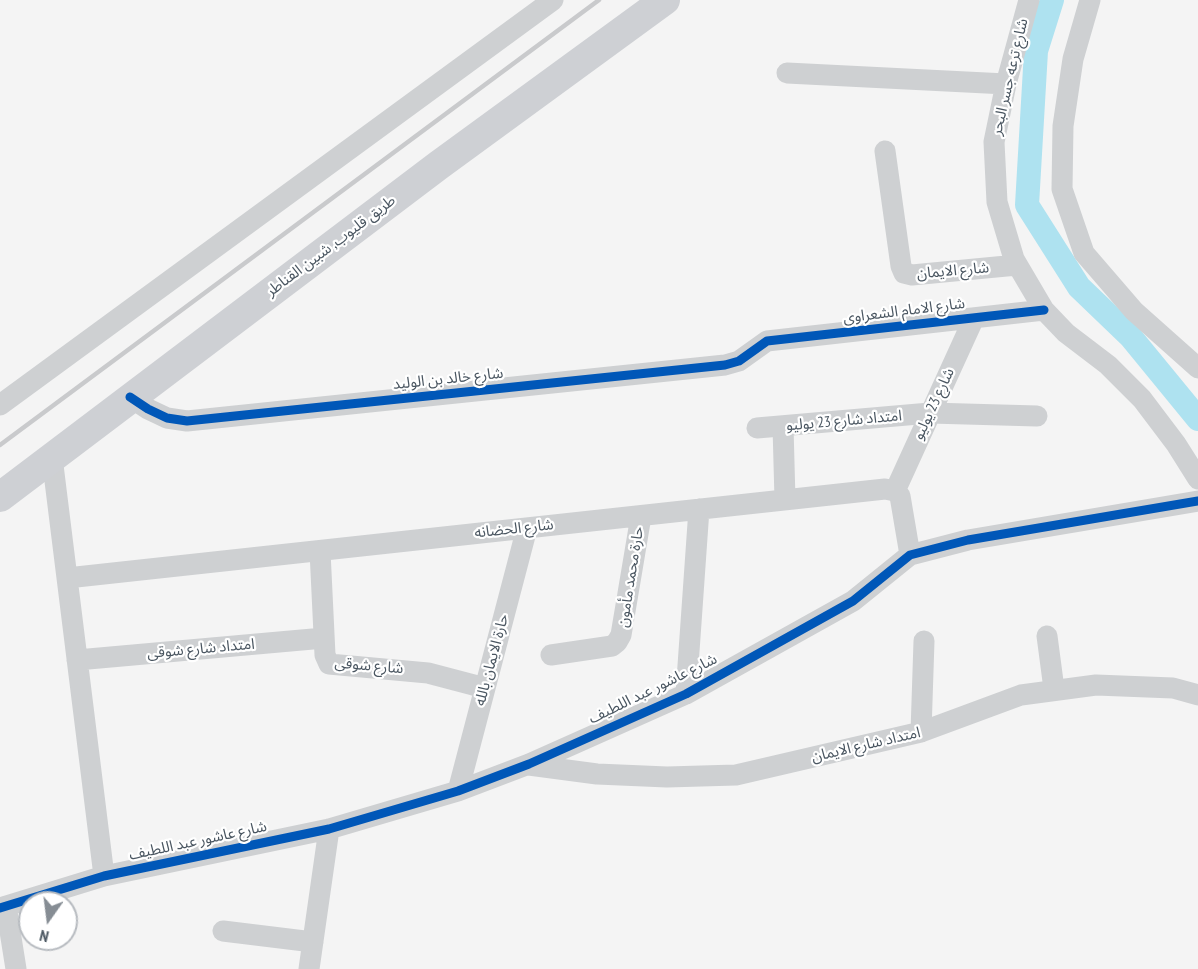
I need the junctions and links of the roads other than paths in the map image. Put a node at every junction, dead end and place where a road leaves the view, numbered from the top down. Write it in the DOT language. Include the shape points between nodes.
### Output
graph roads {
  1 [pos="553,0"];
  2 [pos="665,0"];
  3 [pos="1029,0"];
  4 [pos="1090,0"];
  5 [pos="787,73"];
  6 [pos="1006,84"];
  7 [pos="885,151"];
  8 [pos="1017,265"];
  9 [pos="1044,310"];
  10 [pos="974,318"];
  11 [pos="767,341"];
  12 [pos="1198,368"];
  13 [pos="130,397"];
  14 [pos="0,405"];
  15 [pos="930,413"];
  16 [pos="1037,416"];
  17 [pos="783,426"];
  18 [pos="757,428"];
  19 [pos="52,456"];
  20 [pos="1198,479"];
  21 [pos="895,491"];
  22 [pos="0,496"];
  23 [pos="785,500"];
  24 [pos="1198,501"];
  25 [pos="699,509"];
  26 [pos="641,516"];
  27 [pos="527,528"];
  28 [pos="320,550"];
  29 [pos="910,555"];
  30 [pos="67,578"];
  31 [pos="1047,636"];
  32 [pos="324,638"];
  33 [pos="924,641"];
  34 [pos="551,655"];
  35 [pos="77,660"];
  36 [pos="485,688"];
  37 [pos="1054,689"];
  38 [pos="686,694"];
  39 [pos="1198,695"];
  40 [pos="921,732"];
  41 [pos="529,765"];
  42 [pos="458,791"];
  43 [pos="329,830"];
  44 [pos="104,876"];
  45 [pos="3,907"];
  46 [pos="223,931"];
  47 [pos="313,942"];
  48 [pos="16,969"];
  49 [pos="309,969"];
  1 -- 14 [label="street"];
  2 -- 13 [label="main road, طريق قليوب, شبين القناطر"];
  3 -- 6 [label="street, شارع ترعه جسر البحر"];
  4 -- 12 [label="street" via="1069,81 1063,126 1062,189 1084,253 1134,311"];
  5 -- 6 [label="street"];
  6 -- 8 [label="street, شارع ترعه جسر البحر" via="994,142 997,202"];
  7 -- 8 [label="street, شارع الايمان" via="904,273"];
  8 -- 9 [label="street, شارع ترعه جسر البحر"];
  9 -- 10 [label="street, شارع الامام الشعراوى"];
  9 -- 20 [label="street, شارع ترعه جسر البحر" via="1142,399"];
  10 -- 11 [label="street, شارع الامام الشعراوى"];
  10 -- 15 [label="street, شارع 23 يوليو"];
  11 -- 13 [label="street, شارع خالد بن الوليد" via="739,361 725,365 187,421 167,418"];
  13 -- 19 [label="main road, طريق قليوب, شبين القناطر"];
  15 -- 16 [label="street, امتداد شارع 23 يوليو"];
  15 -- 17 [label="street, امتداد شارع 23 يوليو"];
  15 -- 21 [label="street, شارع 23 يوليو"];
  17 -- 18 [label="street, امتداد شارع 23 يوليو"];
  17 -- 23 [label="street"];
  19 -- 22 [label="main road, طريق قليوب, شبين القناطر"];
  19 -- 30 [label="street"];
  21 -- 23 [label="street, شارع الحضانه"];
  21 -- 29 [label="street" via="900,496"];
  23 -- 25 [label="street, شارع الحضانه"];
  24 -- 29 [label="street, شارع عاشور عبد اللطيف" via="968,540"];
  25 -- 26 [label="street, شارع الحضانه"];
  25 -- 38 [label="street"];
  26 -- 27 [label="street, شارع الحضانه"];
  26 -- 34 [label="street, حارة محمد مأمون" via="617,642"];
  27 -- 28 [label="street, شارع الحضانه"];
  27 -- 36 [label="street, حارة الايمان بالله"];
  28 -- 30 [label="street, شارع الحضانه"];
  28 -- 32 [label="street, شارع شوقى"];
  29 -- 38 [label="street, شارع عاشور عبد اللطيف" via="853,601"];
  30 -- 35 [label="street"];
  31 -- 37 [label="street"];
  32 -- 35 [label="street, امتداد شارع شوقى"];
  32 -- 36 [label="street, شارع شوقى" via="326,660 333,666 399,668"];
  33 -- 40 [label="street"];
  35 -- 44 [label="street"];
  36 -- 42 [label="street, حارة الايمان بالله"];
  37 -- 39 [label="street, امتداد شارع الايمان" via="1096,685 1173,688"];
  37 -- 40 [label="street, امتداد شارع الايمان" via="1021,695"];
  38 -- 41 [label="street, شارع عاشور عبد اللطيف"];
  40 -- 41 [label="street, امتداد شارع الايمان" via="736,775 597,774"];
  41 -- 42 [label="street, شارع عاشور عبد اللطيف"];
  42 -- 43 [label="street, شارع عاشور عبد اللطيف"];
  43 -- 44 [label="street, شارع عاشور عبد اللطيف"];
  43 -- 47 [label="street"];
  44 -- 45 [label="street, شارع عاشور عبد اللطيف"];
  45 -- 48 [label="street"];
  46 -- 47 [label="street"];
  47 -- 49 [label="street"];
}
